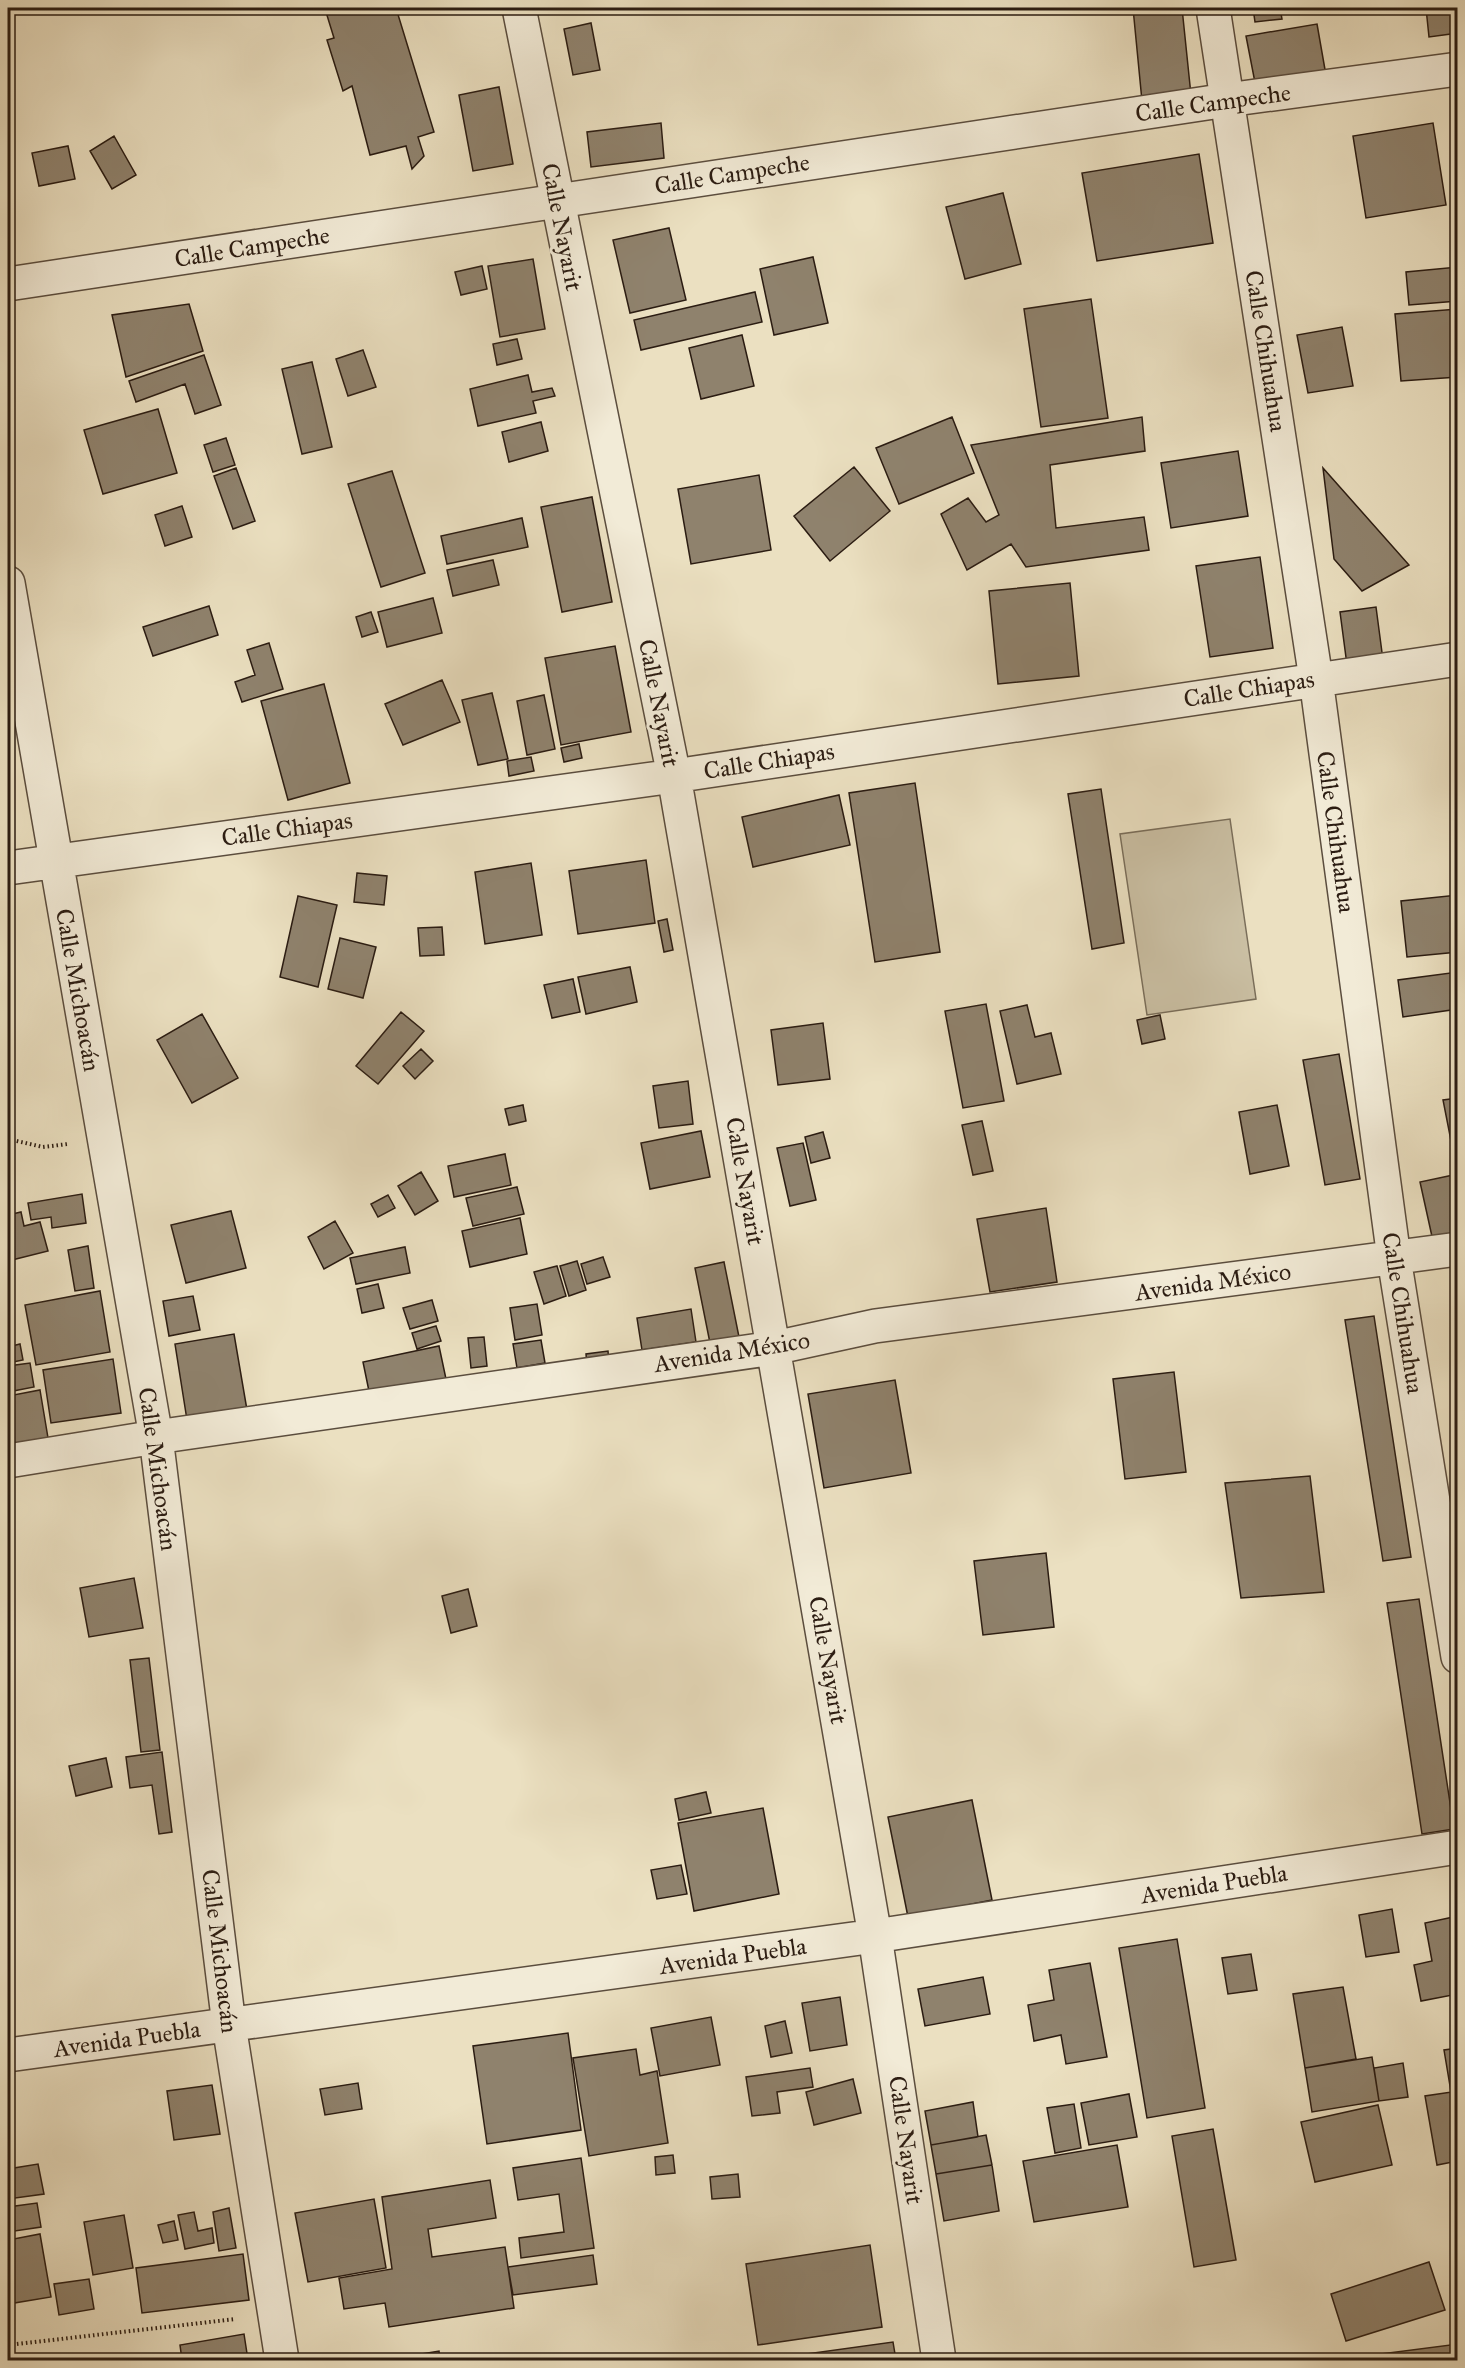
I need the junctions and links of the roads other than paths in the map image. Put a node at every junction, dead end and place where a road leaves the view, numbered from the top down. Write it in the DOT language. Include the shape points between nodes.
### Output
graph roads {
  1 [pos="519,8"];
  2 [pos="1213,8"];
  3 [pos="1458,69"];
  4 [pos="1227,100"];
  5 [pos="557,200"];
  6 [pos="8,284"];
  7 [pos="8,583"];
  8 [pos="1458,659"];
  9 [pos="1316,679"];
  10 [pos="674,776"];
  11 [pos="56,861"];
  12 [pos="8,868"];
  13 [pos="1458,1249"];
  14 [pos="1394,1258"];
  15 [pos="774,1348"];
  16 [pos="156,1437"];
  17 [pos="8,1461"];
  18 [pos="1458,1657"];
  19 [pos="1458,1847"];
  20 [pos="875,1936"];
  21 [pos="229,2025"];
  22 [pos="8,2055"];
  23 [pos="282,2361"];
  24 [pos="939,2361"];
  1 -- 5 [label="street, Calle Nayarit"];
  2 -- 4 [label="street, Calle Chihuahua"];
  3 -- 4 [label="street, Calle Campeche"];
  4 -- 5 [label="street, Calle Campeche"];
  4 -- 9 [label="street, Calle Chihuahua"];
  5 -- 6 [label="street, Calle Campeche"];
  5 -- 10 [label="street, Calle Nayarit"];
  7 -- 11 [label="street, Calle Michoacán"];
  8 -- 9 [label="street, Calle Chiapas"];
  9 -- 10 [label="street, Calle Chiapas"];
  9 -- 14 [label="street, Calle Chihuahua"];
  10 -- 11 [label="street, Calle Chiapas"];
  10 -- 15 [label="street, Calle Nayarit"];
  11 -- 12 [label="street, Calle Chiapas"];
  11 -- 16 [label="street, Calle Michoacán"];
  13 -- 14 [label="street, Avenida México"];
  14 -- 15 [label="street, Avenida México" via="875,1326"];
  14 -- 18 [label="street, Calle Chihuahua"];
  15 -- 16 [label="street, Avenida México"];
  15 -- 20 [label="street, Calle Nayarit"];
  16 -- 17 [label="street, Avenida México"];
  16 -- 21 [label="street, Calle Michoacán"];
  19 -- 20 [label="street, Avenida Puebla"];
  20 -- 21 [label="street, Avenida Puebla"];
  20 -- 24 [label="street, Calle Nayarit"];
  21 -- 22 [label="street, Avenida Puebla"];
  21 -- 23 [label="street, Calle Michoacán"];
}
